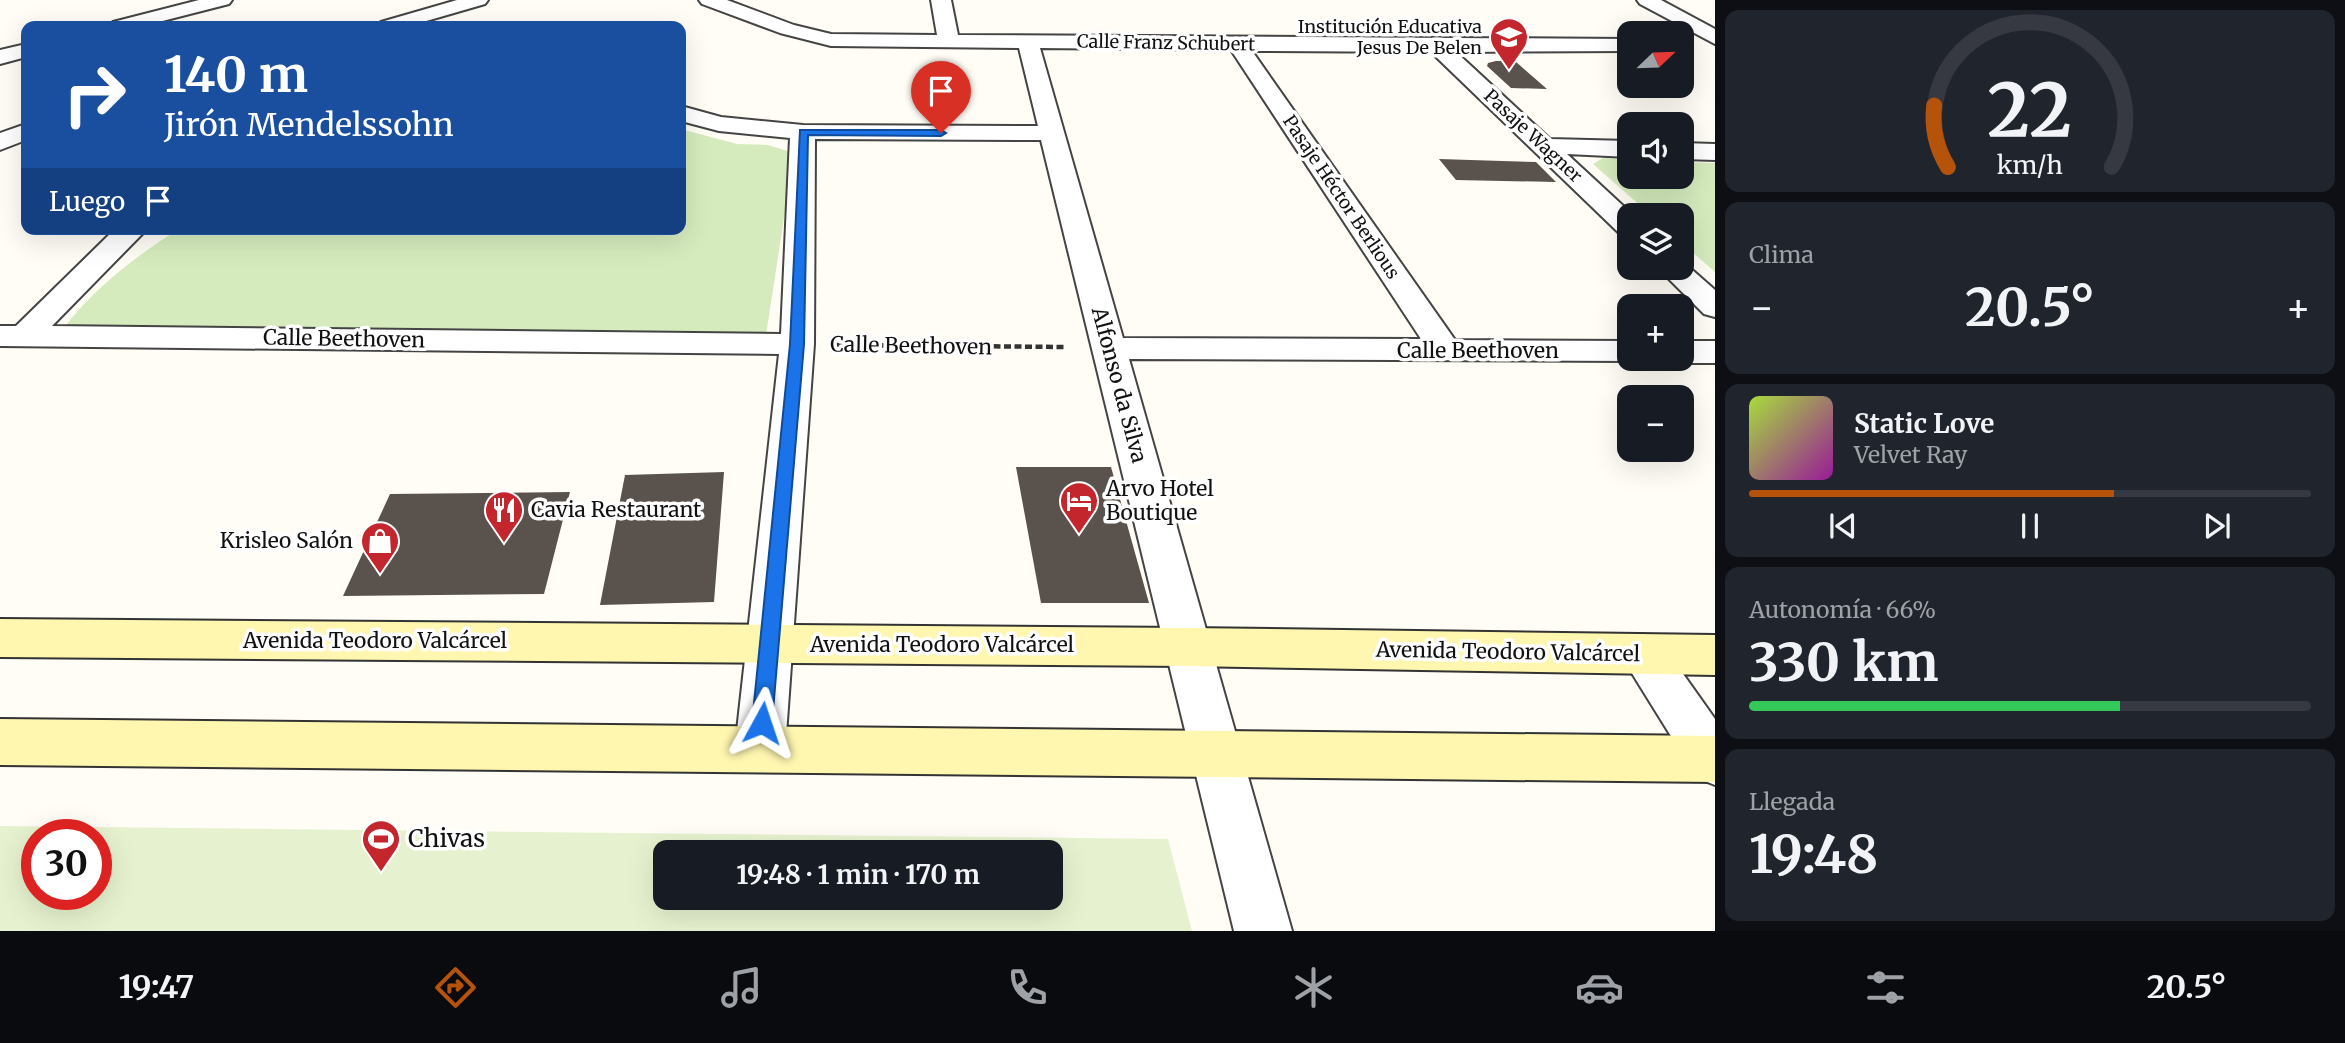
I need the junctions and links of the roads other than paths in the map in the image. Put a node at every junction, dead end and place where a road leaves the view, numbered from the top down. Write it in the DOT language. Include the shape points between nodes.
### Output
graph roads {
  1 [pos="222,0"];
  2 [pos="478,0"];
  3 [pos="709,0"];
  4 [pos="941,0"];
  5 [pos="1647,0"];
  6 [pos="450,8"];
  7 [pos="140,21"];
  8 [pos="405,21"];
  9 [pos="477,21"];
  10 [pos="1715,38"];
  11 [pos="949,41"];
  12 [pos="1028,42"];
  13 [pos="1237,44"];
  14 [pos="1715,44"];
  15 [pos="1617,45"];
  16 [pos="1694,45"];
  17 [pos="1437,46"];
  18 [pos="21,51"];
  19 [pos="0,57"];
  20 [pos="686,114"];
  21 [pos="803,132"];
  22 [pos="21,133"];
  23 [pos="1051,133"];
  24 [pos="0,142"];
  25 [pos="1543,146"];
  26 [pos="1617,149"];
  27 [pos="1694,151"];
  28 [pos="1715,152"];
  29 [pos="1617,216"];
  30 [pos="125,235"];
  31 [pos="1686,280"];
  32 [pos="1715,307"];
  33 [pos="13,336"];
  34 [pos="797,344"];
  35 [pos="1109,348"];
  36 [pos="1446,350"];
  37 [pos="1617,352"];
  38 [pos="1694,352"];
  39 [pos="1715,352"];
  40 [pos="0,638"];
  41 [pos="769,645"];
  42 [pos="1188,646"];
  43 [pos="1643,654"];
  44 [pos="1715,655"];
  45 [pos="0,742"];
  46 [pos="760,749"];
  47 [pos="1216,753"];
  48 [pos="1714,760"];
  49 [pos="1263,931"];
  1 -- 7 [label="street"];
  2 -- 6 [label="street"];
  3 -- 11 [label="street, Calle Franz Schubert" via="831,40"];
  4 -- 11 [label="street"];
  5 -- 10 [label="street"];
  6 -- 8 [label="street"];
  6 -- 9 [label="street"];
  11 -- 12 [label="street, Calle Franz Schubert"];
  12 -- 13 [label="street, Calle Franz Schubert"];
  12 -- 23 [label="street, Alfonso da Silva"];
  13 -- 17 [label="street, Calle Franz Schubert"];
  13 -- 36 [label="street, Pasaje Héctor Berlious"];
  14 -- 16 [label="street"];
  15 -- 17 [label="street, Calle Franz Schubert"];
  17 -- 25 [label="street, Pasaje Wagner"];
  18 -- 19 [label="street"];
  20 -- 21 [label="street" via="719,124"];
  21 -- 23 [label="street"];
  21 -- 34 [label="street"];
  22 -- 24 [label="street"];
  23 -- 35 [label="street, Alfonso da Silva"];
  25 -- 26 [label="street"];
  25 -- 29 [label="street, Pasaje Wagner"];
  27 -- 28 [label="street"];
  30 -- 33 [label="street"];
  31 -- 32 [label="street"];
  33 -- 34 [label="street, Calle Beethoven"];
  34 -- 41 [label="street"];
  35 -- 36 [label="street, Calle Beethoven"];
  35 -- 42 [label="street, Alfonso da Silva"];
  36 -- 37 [label="street, Calle Beethoven"];
  38 -- 39 [label="street"];
  40 -- 41 [label="street, Avenida Teodoro Valcárcel"];
  41 -- 42 [label="street, Avenida Teodoro Valcárcel"];
  41 -- 46 [label="street"];
  42 -- 43 [label="street, Avenida Teodoro Valcárcel"];
  42 -- 47 [label="street, Alfonso da Silva"];
  43 -- 44 [label="street, Avenida Teodoro Valcárcel"];
  43 -- 48 [label="street"];
  45 -- 46 [label="street"];
  46 -- 47 [label="street"];
  47 -- 48 [label="street"];
  47 -- 49 [label="street, Alfonso da Silva"];
}
